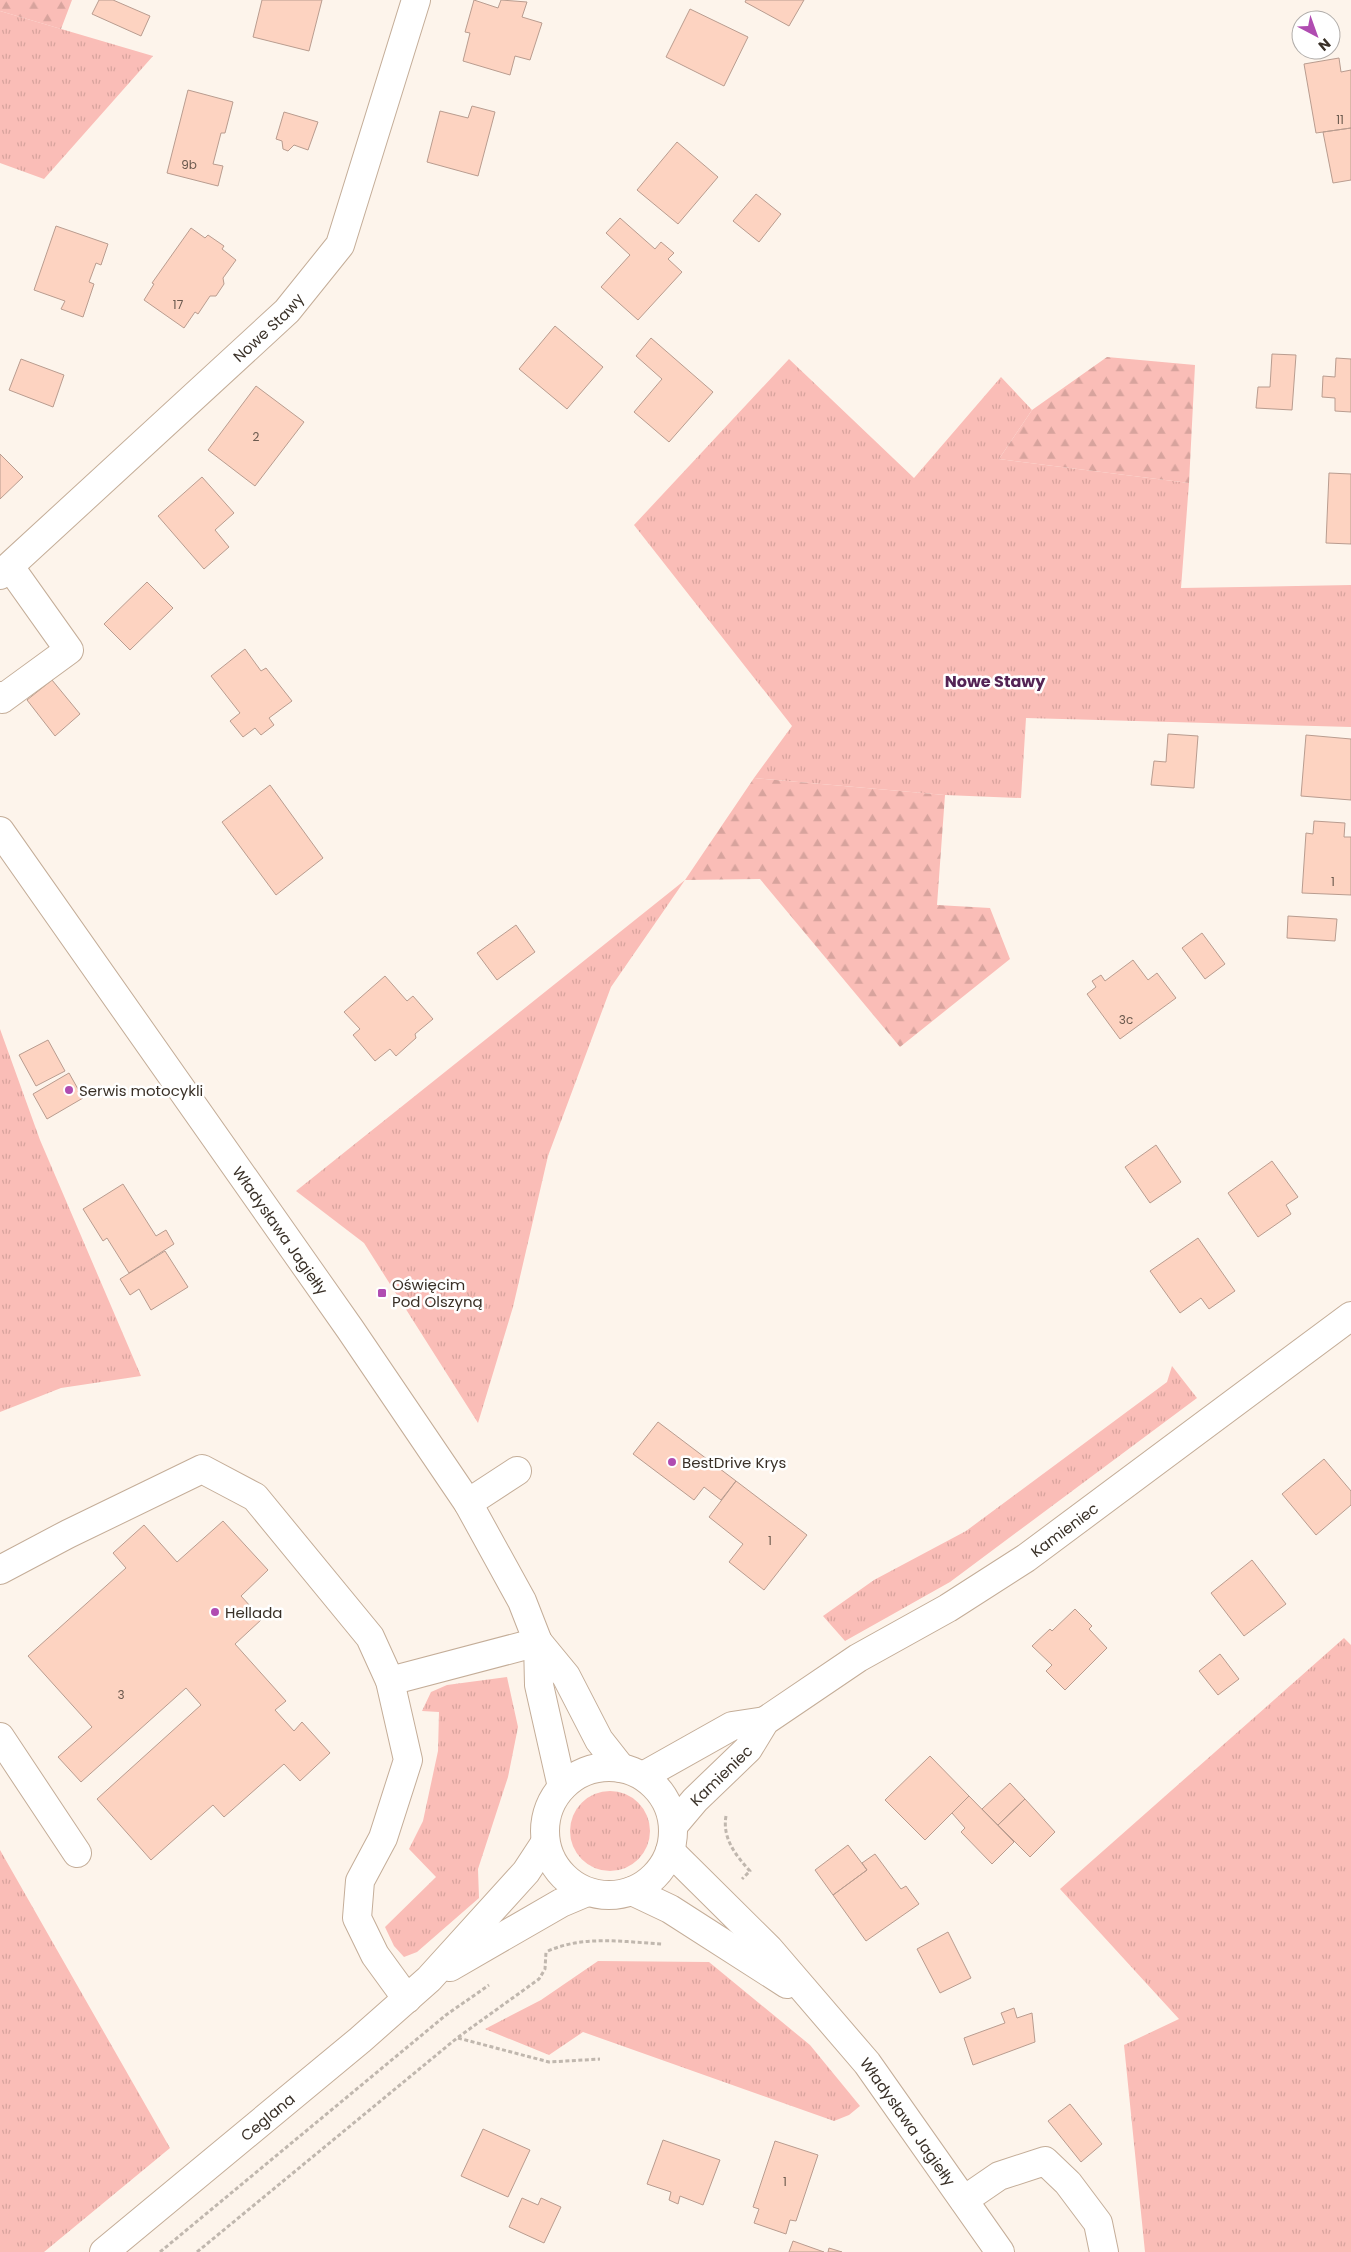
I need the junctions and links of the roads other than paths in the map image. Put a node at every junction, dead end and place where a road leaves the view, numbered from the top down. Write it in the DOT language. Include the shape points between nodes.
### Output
graph roads {
  1 [pos="416,0"];
  2 [pos="5,571"];
  3 [pos="0,696"];
  4 [pos="0,831"];
  5 [pos="1351,1316"];
  6 [pos="517,1471"];
  7 [pos="468,1503"];
  8 [pos="0,1570"];
  9 [pos="538,1642"];
  10 [pos="390,1681"];
  11 [pos="765,1721"];
  12 [pos="0,1737"];
  13 [pos="632,1772"];
  14 [pos="562,1787"];
  15 [pos="672,1839"];
  16 [pos="545,1843"];
  17 [pos="77,1853"];
  18 [pos="632,1891"];
  19 [pos="587,1892"];
  20 [pos="430,1979"];
  21 [pos="809,1997"];
  22 [pos="407,1999"];
  23 [pos="964,2200"];
  24 [pos="104,2252"];
  25 [pos="1000,2252"];
  26 [pos="1104,2252"];
  1 -- 2 [label="street, Nowe Stawy" via="340,245 287,311"];
  2 -- 3 [label="street" via="69,650 2,699"];
  4 -- 7 [label="street, Władysława Jagiełły" via="350,1329"];
  5 -- 11 [label="street, Kamieniec" via="1026,1558 948,1608 858,1658"];
  6 -- 7 [label="street"];
  7 -- 9 [label="street, Władysława Jagiełły" via="522,1601"];
  8 -- 10 [label="street" via="202,1469 255,1497 370,1637"];
  9 -- 10 [label="street"];
  9 -- 13 [label="street, Władysława Jagiełły" via="566,1676 599,1740"];
  9 -- 14 [label="street, Władysława Jagiełły" via="540,1685"];
  10 -- 22 [label="street" via="408,1760 383,1838 360,1881 357,1918 375,1955"];
  11 -- 13 [label="street, Kamieniec" via="732,1726"];
  11 -- 15 [label="street, Kamieniec" via="748,1749 695,1800"];
  12 -- 17 [label="street"];
  13 -- 14 [label="street" via="599,1767 579,1774"];
  13 -- 15 [label="street" via="658,1789 669,1807"];
  14 -- 16 [label="street" via="548,1810"];
  15 -- 18 [label="street" via="662,1868 648,1882"];
  15 -- 21 [label="street, Władysława Jagiełły"];
  16 -- 19 [label="street" via="553,1864 567,1880"];
  16 -- 20 [label="street, Ceglana" via="526,1872"];
  18 -- 19 [label="street" via="617,1895"];
  18 -- 21 [label="street, Władysława Jagiełły" via="670,1909"];
  19 -- 20 [label="street, Ceglana" via="561,1903"];
  20 -- 22 [label="street, Ceglana"];
  21 -- 23 [label="street, Władysława Jagiełły" via="867,2063"];
  22 -- 24 [label="street, Ceglana"];
  23 -- 25 [label="street, Władysława Jagiełły"];
  23 -- 26 [label="street" via="999,2176 1046,2161 1098,2222"];
}
